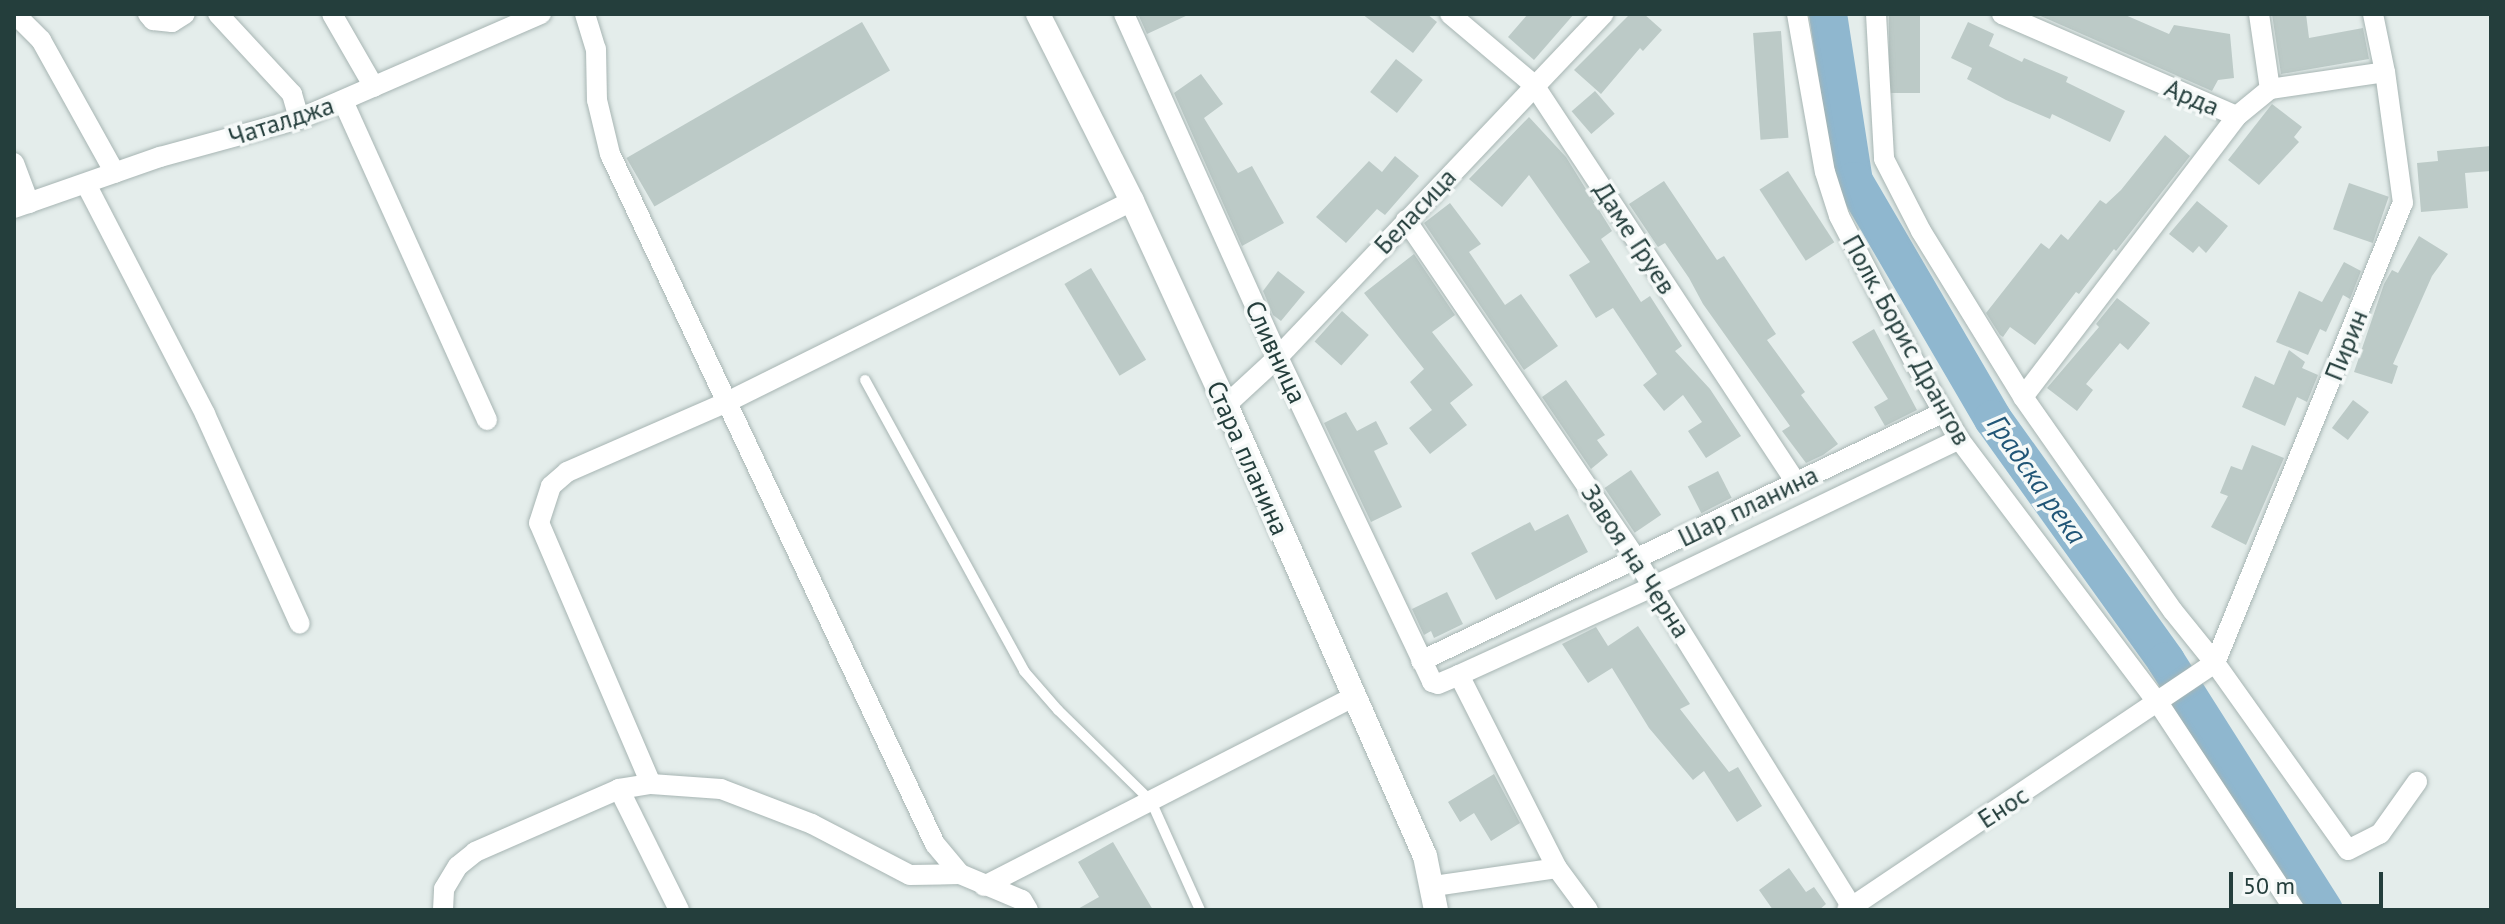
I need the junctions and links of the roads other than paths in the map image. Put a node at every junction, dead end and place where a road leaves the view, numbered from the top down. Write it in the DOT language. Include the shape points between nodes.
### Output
graph roads {
  1 [pos="15,14"];
  2 [pos="148,14"];
  3 [pos="185,14"];
  4 [pos="218,14"];
  5 [pos="332,14"];
  6 [pos="541,14"];
  7 [pos="585,14"];
  8 [pos="1038,14"];
  9 [pos="1124,14"];
  10 [pos="1450,14"];
  11 [pos="1603,14"];
  12 [pos="1797,14"];
  13 [pos="1876,14"];
  14 [pos="2002,14"];
  15 [pos="2259,14"];
  16 [pos="2373,14"];
  17 [pos="2385,72"];
  18 [pos="1534,85"];
  19 [pos="374,87"];
  20 [pos="2270,89"];
  21 [pos="343,101"];
  22 [pos="2237,116"];
  23 [pos="299,119"];
  24 [pos="14,163"];
  25 [pos="115,173"];
  26 [pos="86,184"];
  27 [pos="1132,201"];
  28 [pos="22,206"];
  29 [pos="1406,220"];
  30 [pos="1278,357"];
  31 [pos="865,380"];
  32 [pos="2023,397"];
  33 [pos="725,403"];
  34 [pos="1226,405"];
  35 [pos="1944,412"];
  36 [pos="487,420"];
  37 [pos="1959,439"];
  38 [pos="1796,482"];
  39 [pos="1636,559"];
  40 [pos="1654,586"];
  41 [pos="300,624"];
  42 [pos="1421,661"];
  43 [pos="2215,663"];
  44 [pos="1459,675"];
  45 [pos="1438,684"];
  46 [pos="1353,697"];
  47 [pos="2159,704"];
  48 [pos="2417,782"];
  49 [pos="651,784"];
  50 [pos="619,789"];
  51 [pos="1151,801"];
  52 [pos="1557,868"];
  53 [pos="960,874"];
  54 [pos="984,886"];
  55 [pos="1435,898"];
  56 [pos="1851,909"];
  57 [pos="443,910"];
  58 [pos="679,910"];
  59 [pos="1028,910"];
  60 [pos="1200,910"];
  61 [pos="1588,910"];
  62 [pos="2295,910"];
  1 -- 25 [label="street" via="41,40"];
  2 -- 3 [label="street" via="153,20 172,22"];
  4 -- 23 [label="street" via="292,94"];
  5 -- 19 [label="street"];
  6 -- 19 [label="street, Чаталджа"];
  7 -- 33 [label="street" via="596,49 597,100 610,154"];
  8 -- 27 [label="street, Стара планина"];
  9 -- 30 [label="street, Сливница"];
  10 -- 18 [label="street, Даме Груев"];
  11 -- 18 [label="street, Беласица"];
  12 -- 35 [label="street, Полк. Борис Дрангов" via="1825,172 1839,216"];
  13 -- 32 [label="street" via="1884,159 1921,231"];
  14 -- 22 [label="street, Арда"];
  15 -- 20 [label="street"];
  16 -- 17 [label="street, Пирин"];
  17 -- 20 [label="street"];
  17 -- 43 [label="street, Пирин" via="2403,203"];
  18 -- 29 [label="street, Беласица"];
  18 -- 38 [label="street, Даме Груев"];
  19 -- 21 [label="street, Чаталджа"];
  20 -- 22 [label="street, Арда"];
  21 -- 23 [label="street, Чаталджа"];
  21 -- 36 [label="street"];
  22 -- 32 [label="street"];
  23 -- 25 [label="street, Чаталджа"];
  24 -- 28 [label="street"];
  25 -- 26 [label="street, Чаталджа"];
  26 -- 28 [label="street, Чаталджа"];
  26 -- 41 [label="street" via="205,414"];
  27 -- 33 [label="street"];
  27 -- 34 [label="street, Стара планина"];
  29 -- 30 [label="street, Беласица"];
  29 -- 39 [label="street, Завоя на Черна"];
  30 -- 34 [label="street, Беласица"];
  30 -- 42 [label="street, Сливница"];
  31 -- 51 [label="lane" via="1024,671"];
  32 -- 43 [label="street"];
  33 -- 49 [label="street" via="567,472 542,503 539,523"];
  33 -- 53 [label="street" via="935,844"];
  34 -- 46 [label="street, Стара планина"];
  35 -- 37 [label="street, Полк. Борис Дрангов"];
  35 -- 38 [label="street, Шар планина"];
  37 -- 40 [label="street, Шар планина"];
  37 -- 47 [label="street, Полк. Борис Дрангов"];
  38 -- 39 [label="street, Шар планина"];
  39 -- 40 [label="street, Завоя на Черна"];
  39 -- 42 [label="street, Шар планина"];
  40 -- 44 [label="street, Шар планина"];
  40 -- 56 [label="street, Завоя на Черна"];
  42 -- 45 [label="street, Сливница"];
  43 -- 47 [label="street"];
  43 -- 48 [label="street" via="2348,850 2380,834"];
  44 -- 45 [label="street, Шар планина"];
  44 -- 52 [label="street"];
  46 -- 51 [label="street"];
  46 -- 55 [label="street, Стара планина" via="1425,856"];
  47 -- 56 [label="street, Енос"];
  47 -- 62 [label="street, Полк. Борис Дрангов"];
  49 -- 50 [label="street"];
  49 -- 53 [label="street" via="721,789 812,824 910,875"];
  50 -- 57 [label="street" via="475,852 458,866 444,889"];
  50 -- 58 [label="street"];
  51 -- 54 [label="street"];
  51 -- 60 [label="lane"];
  52 -- 55 [label="street"];
  52 -- 61 [label="street"];
  53 -- 54 [label="street"];
  54 -- 59 [label="street" via="1022,900"];
}
